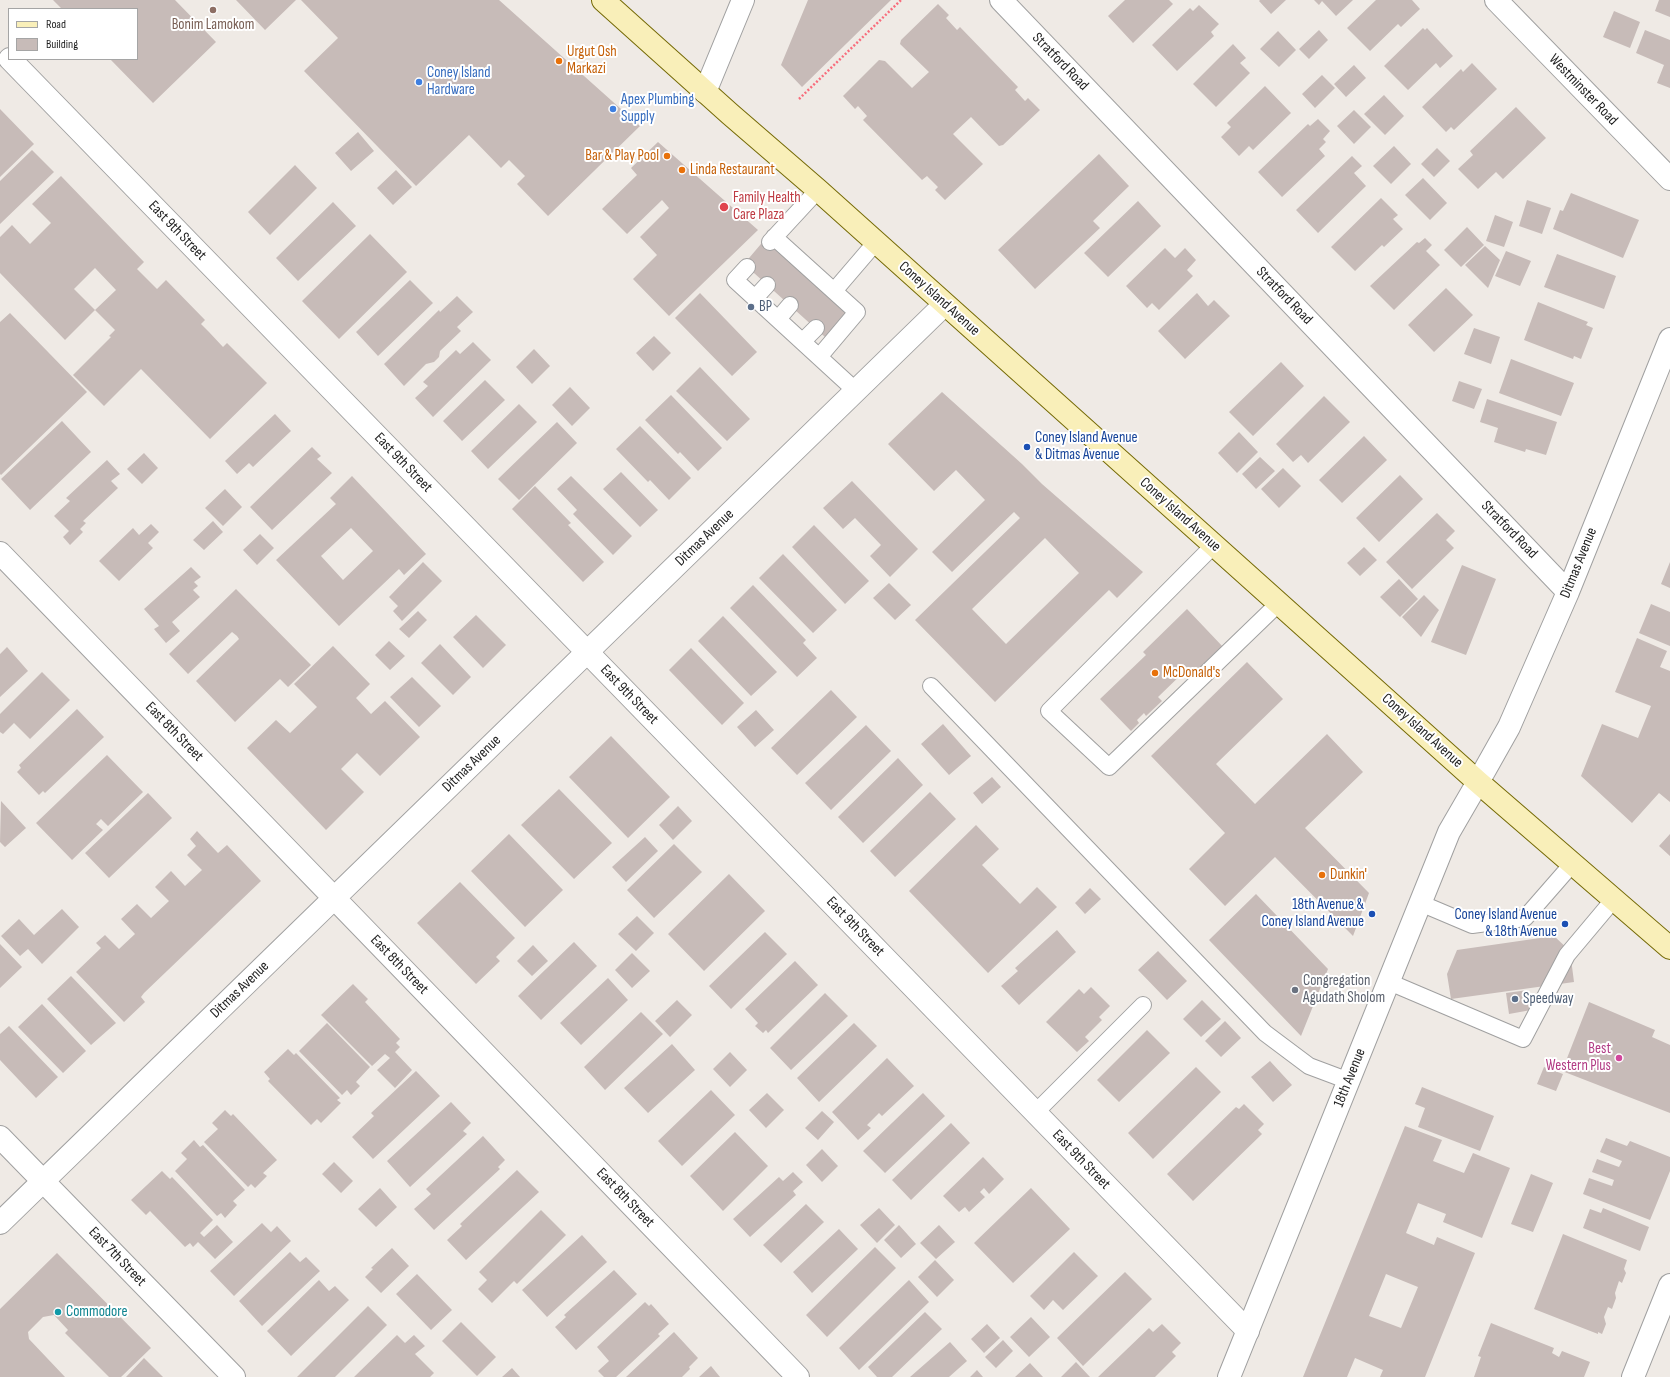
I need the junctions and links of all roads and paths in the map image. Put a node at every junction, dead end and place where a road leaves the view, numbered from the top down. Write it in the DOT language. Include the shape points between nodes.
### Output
graph roads {
  1 [pos="603,0"];
  2 [pos="743,0"];
  3 [pos="901,0"];
  4 [pos="1001,0"];
  5 [pos="1496,0"];
  6 [pos="0,49"];
  7 [pos="8,56"];
  8 [pos="12,60"];
  9 [pos="705,92"];
  10 [pos="799,99"];
  11 [pos="1670,179"];
  12 [pos="818,190"];
  13 [pos="876,242"];
  14 [pos="748,267"];
  15 [pos="767,285"];
  16 [pos="755,298"];
  17 [pos="838,298"];
  18 [pos="944,304"];
  19 [pos="790,305"];
  20 [pos="778,319"];
  21 [pos="816,328"];
  22 [pos="1670,339"];
  23 [pos="803,342"];
  24 [pos="819,357"];
  25 [pos="856,391"];
  26 [pos="1214,545"];
  27 [pos="0,553"];
  28 [pos="1568,592"];
  29 [pos="1279,603"];
  30 [pos="587,652"];
  31 [pos="931,686"];
  32 [pos="1478,782"];
  33 [pos="1573,863"];
  34 [pos="334,898"];
  35 [pos="1614,899"];
  36 [pos="1420,903"];
  37 [pos="1670,948"];
  38 [pos="1389,982"];
  39 [pos="1143,1005"];
  40 [pos="1349,1082"];
  41 [pos="1036,1113"];
  42 [pos="0,1137"];
  43 [pos="43,1181"];
  44 [pos="0,1223"];
  45 [pos="1670,1285"];
  46 [pos="1248,1332"];
  47 [pos="234,1377"];
  48 [pos="798,1377"];
  49 [pos="1229,1377"];
  50 [pos="1633,1377"];
  1 -- 9 [label="main road, Coney Island Avenue"];
  2 -- 9 [label="street"];
  3 -- 10 [label="path"];
  4 -- 28 [label="street, Stratford Road"];
  5 -- 11 [label="street, Westminster Road"];
  6 -- 7 [label="street, East 9th Street"];
  8 -- 30 [label="street, East 9th Street"];
  9 -- 12 [label="main road, Coney Island Avenue"];
  12 -- 13 [label="main road, Coney Island Avenue"];
  12 -- 17 [label="lane" via="772,239"];
  13 -- 17 [label="lane"];
  13 -- 18 [label="main road, Coney Island Avenue"];
  14 -- 16 [label="lane" via="735,280"];
  15 -- 16 [label="lane"];
  16 -- 20 [label="lane"];
  17 -- 24 [label="lane" via="857,312"];
  18 -- 25 [label="street, Ditmas Avenue"];
  18 -- 26 [label="main road, Coney Island Avenue"];
  19 -- 20 [label="lane"];
  20 -- 23 [label="lane"];
  21 -- 23 [label="lane"];
  22 -- 28 [label="street, Ditmas Avenue"];
  23 -- 24 [label="lane"];
  24 -- 25 [label="lane"];
  25 -- 30 [label="street, Ditmas Avenue"];
  26 -- 29 [label="main road, Coney Island Avenue"];
  26 -- 29 [label="lane" via="1049,711 1109,767"];
  27 -- 34 [label="street, East 8th Street"];
  28 -- 32 [label="street, Ditmas Avenue" via="1508,727"];
  29 -- 32 [label="main road, Coney Island Avenue"];
  30 -- 34 [label="street, Ditmas Avenue"];
  30 -- 41 [label="street, East 9th Street"];
  31 -- 40 [label="lane" via="1265,1033 1309,1066"];
  32 -- 33 [label="main road, Coney Island Avenue"];
  32 -- 36 [label="street, 18th Avenue" via="1449,832"];
  33 -- 35 [label="main road, Coney Island Avenue"];
  33 -- 36 [label="lane" via="1525,918 1472,925"];
  34 -- 43 [label="street, Ditmas Avenue"];
  34 -- 48 [label="street, East 8th Street"];
  35 -- 37 [label="main road, Coney Island Avenue"];
  35 -- 38 [label="lane" via="1567,955 1523,1039"];
  36 -- 38 [label="street, 18th Avenue"];
  38 -- 40 [label="street, 18th Avenue"];
  39 -- 41 [label="lane"];
  40 -- 46 [label="street, 18th Avenue"];
  41 -- 46 [label="street, East 9th Street"];
  42 -- 43 [label="street, East 7th Street"];
  43 -- 44 [label="street, Ditmas Avenue"];
  43 -- 47 [label="street, East 7th Street"];
  45 -- 50 [label="street"];
  46 -- 49 [label="street, 18th Avenue"];
}
